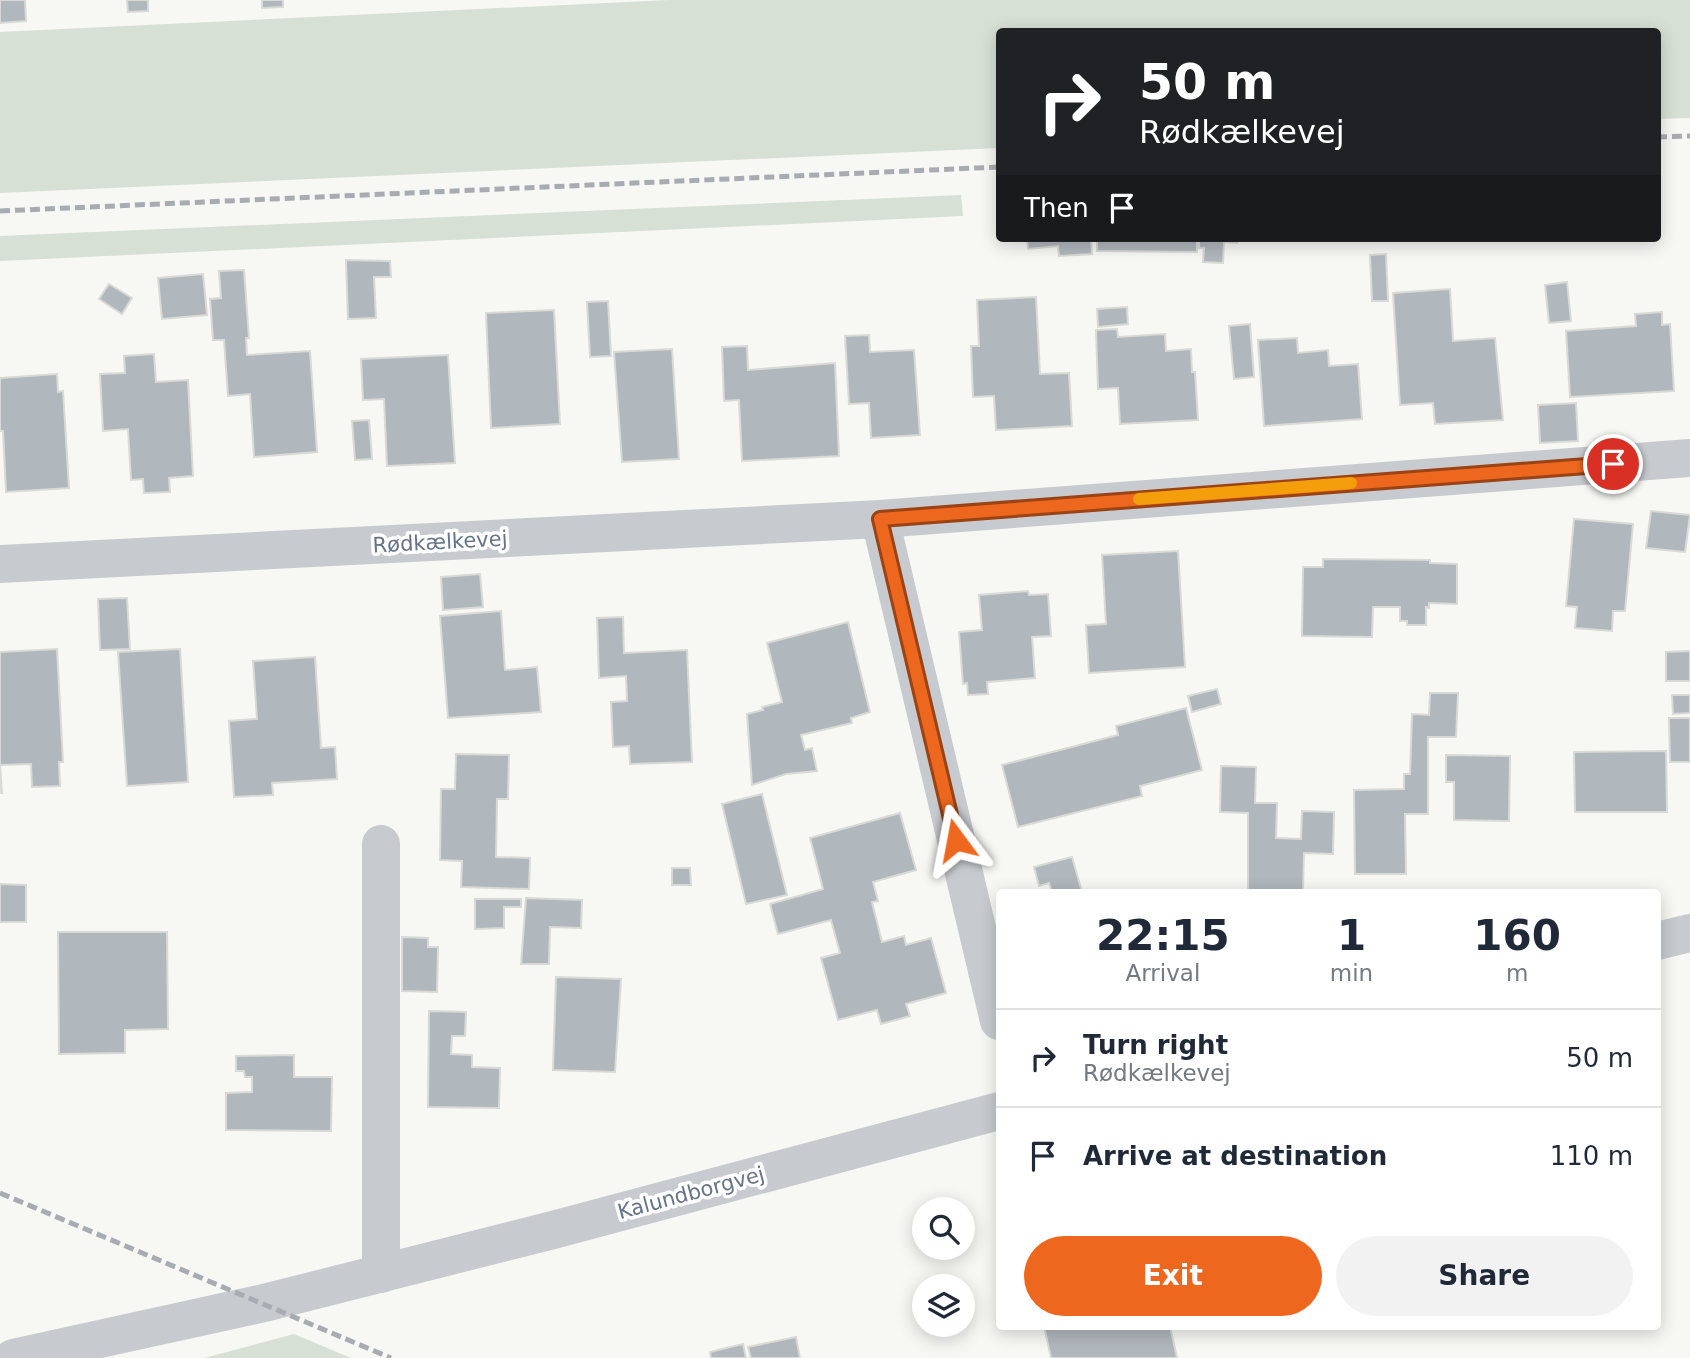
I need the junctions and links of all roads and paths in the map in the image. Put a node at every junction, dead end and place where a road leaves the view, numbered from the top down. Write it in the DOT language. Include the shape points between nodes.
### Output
graph roads {
  1 [pos="1690,458"];
  2 [pos="880,519"];
  3 [pos="0,564"];
  4 [pos="381,845"];
  5 [pos="1690,933"];
  6 [pos="1661,940"];
  7 [pos="996,1008"];
  8 [pos="996,1112"];
  9 [pos="381,1274"];
  10 [pos="37,1355"];
  1 -- 2 [label="street, Rødkælkevej"];
  2 -- 3 [label="street, Rødkælkevej"];
  2 -- 7 [label="street"];
  4 -- 9 [label="street"];
  5 -- 6 [label="street"];
  8 -- 9 [label="street, Kalundborgvej"];
  9 -- 10 [label="street, Kalundborgvej"];
}
